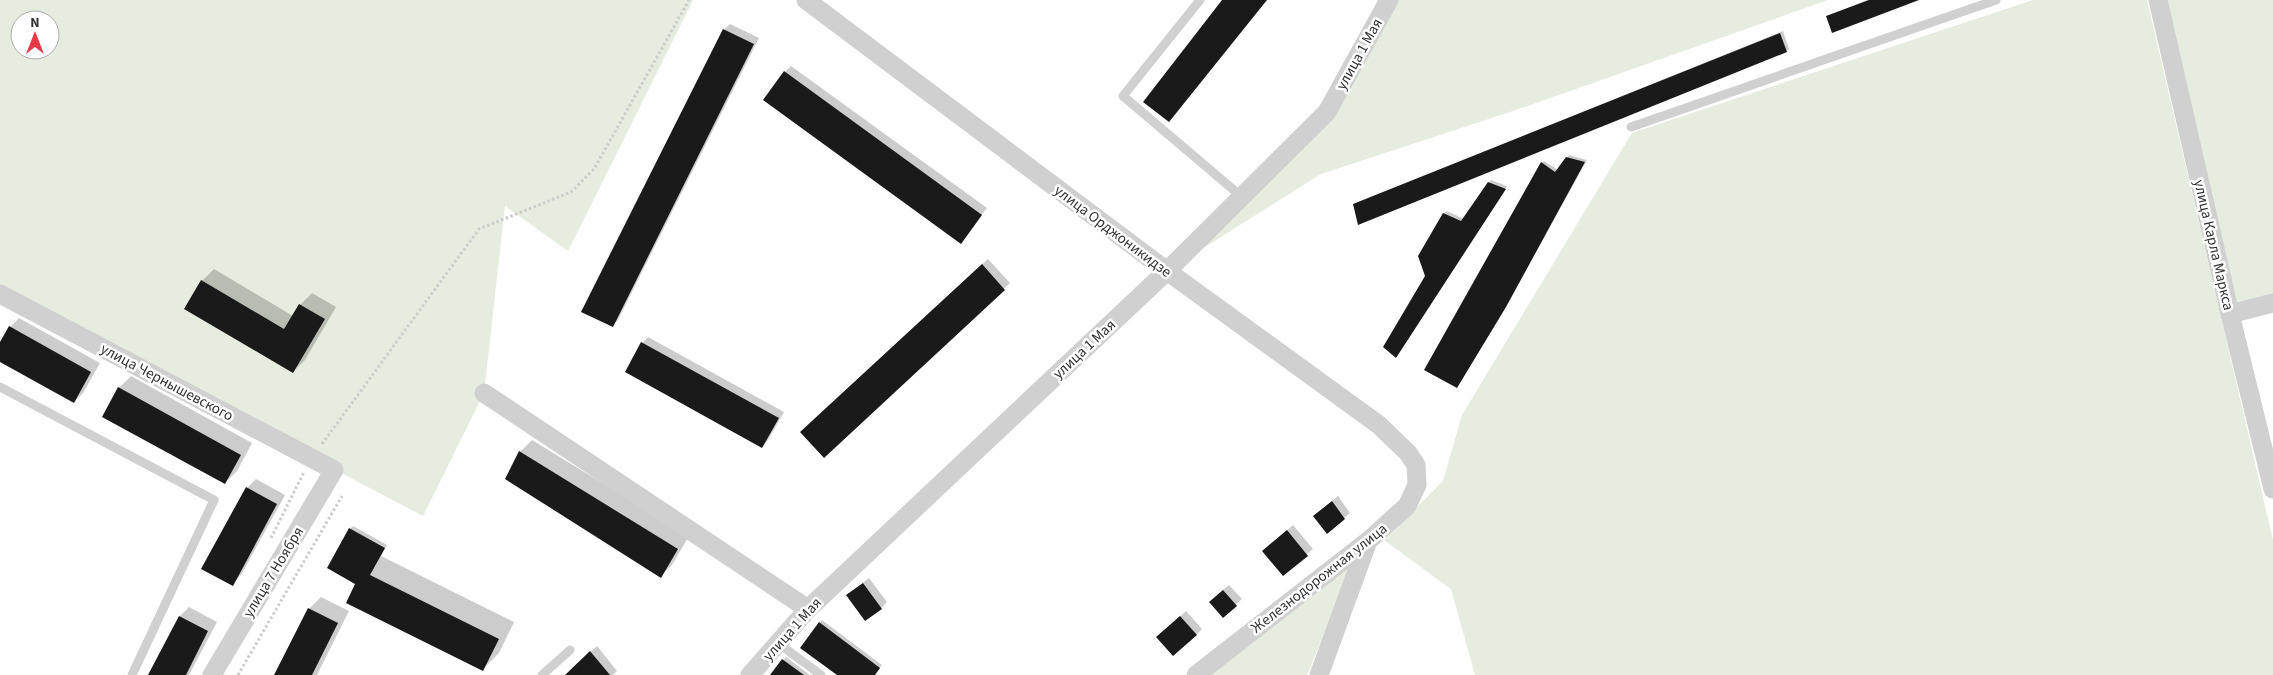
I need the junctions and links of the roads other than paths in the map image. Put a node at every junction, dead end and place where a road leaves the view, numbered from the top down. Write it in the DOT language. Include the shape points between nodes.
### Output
graph roads {
  1 [pos="806,0"];
  2 [pos="1200,0"];
  3 [pos="1389,0"];
  4 [pos="1996,0"];
  5 [pos="2158,0"];
  6 [pos="1631,127"];
  7 [pos="1242,197"];
  8 [pos="1167,272"];
  9 [pos="0,294"];
  10 [pos="2273,303"];
  11 [pos="2230,314"];
  12 [pos="0,386"];
  13 [pos="484,393"];
  14 [pos="1416,465"];
  15 [pos="334,470"];
  16 [pos="2273,489"];
  17 [pos="1368,541"];
  18 [pos="808,609"];
  19 [pos="778,642"];
  20 [pos="570,650"];
  21 [pos="132,675"];
  22 [pos="212,675"];
  23 [pos="542,675"];
  24 [pos="750,675"];
  25 [pos="821,675"];
  26 [pos="1196,675"];
  27 [pos="1319,675"];
  1 -- 8 [label="street, улица Орджоникидзе"];
  2 -- 7 [label="lane" via="1122,96"];
  3 -- 7 [label="street, улица 1 Мая" via="1326,112"];
  4 -- 6 [label="lane"];
  5 -- 11 [label="street, улица Карла Маркса"];
  7 -- 8 [label="street, улица 1 Мая"];
  8 -- 14 [label="street, улица Орджоникидзе" via="1379,425"];
  8 -- 18 [label="street, улица 1 Мая"];
  9 -- 15 [label="street, улица Чернышевского"];
  10 -- 11 [label="street"];
  11 -- 16 [label="street, улица Карла Маркса"];
  12 -- 21 [label="lane" via="214,500"];
  13 -- 18 [label="street"];
  14 -- 17 [label="street, Железнодорожная улица" via="1417,485 1407,506"];
  15 -- 22 [label="street, улица 7 Ноября"];
  17 -- 26 [label="street, Железнодорожная улица"];
  17 -- 27 [label="street"];
  18 -- 19 [label="street, улица 1 Мая"];
  19 -- 24 [label="street, улица 1 Мая"];
  19 -- 25 [label="lane"];
  20 -- 23 [label="lane"];
}
